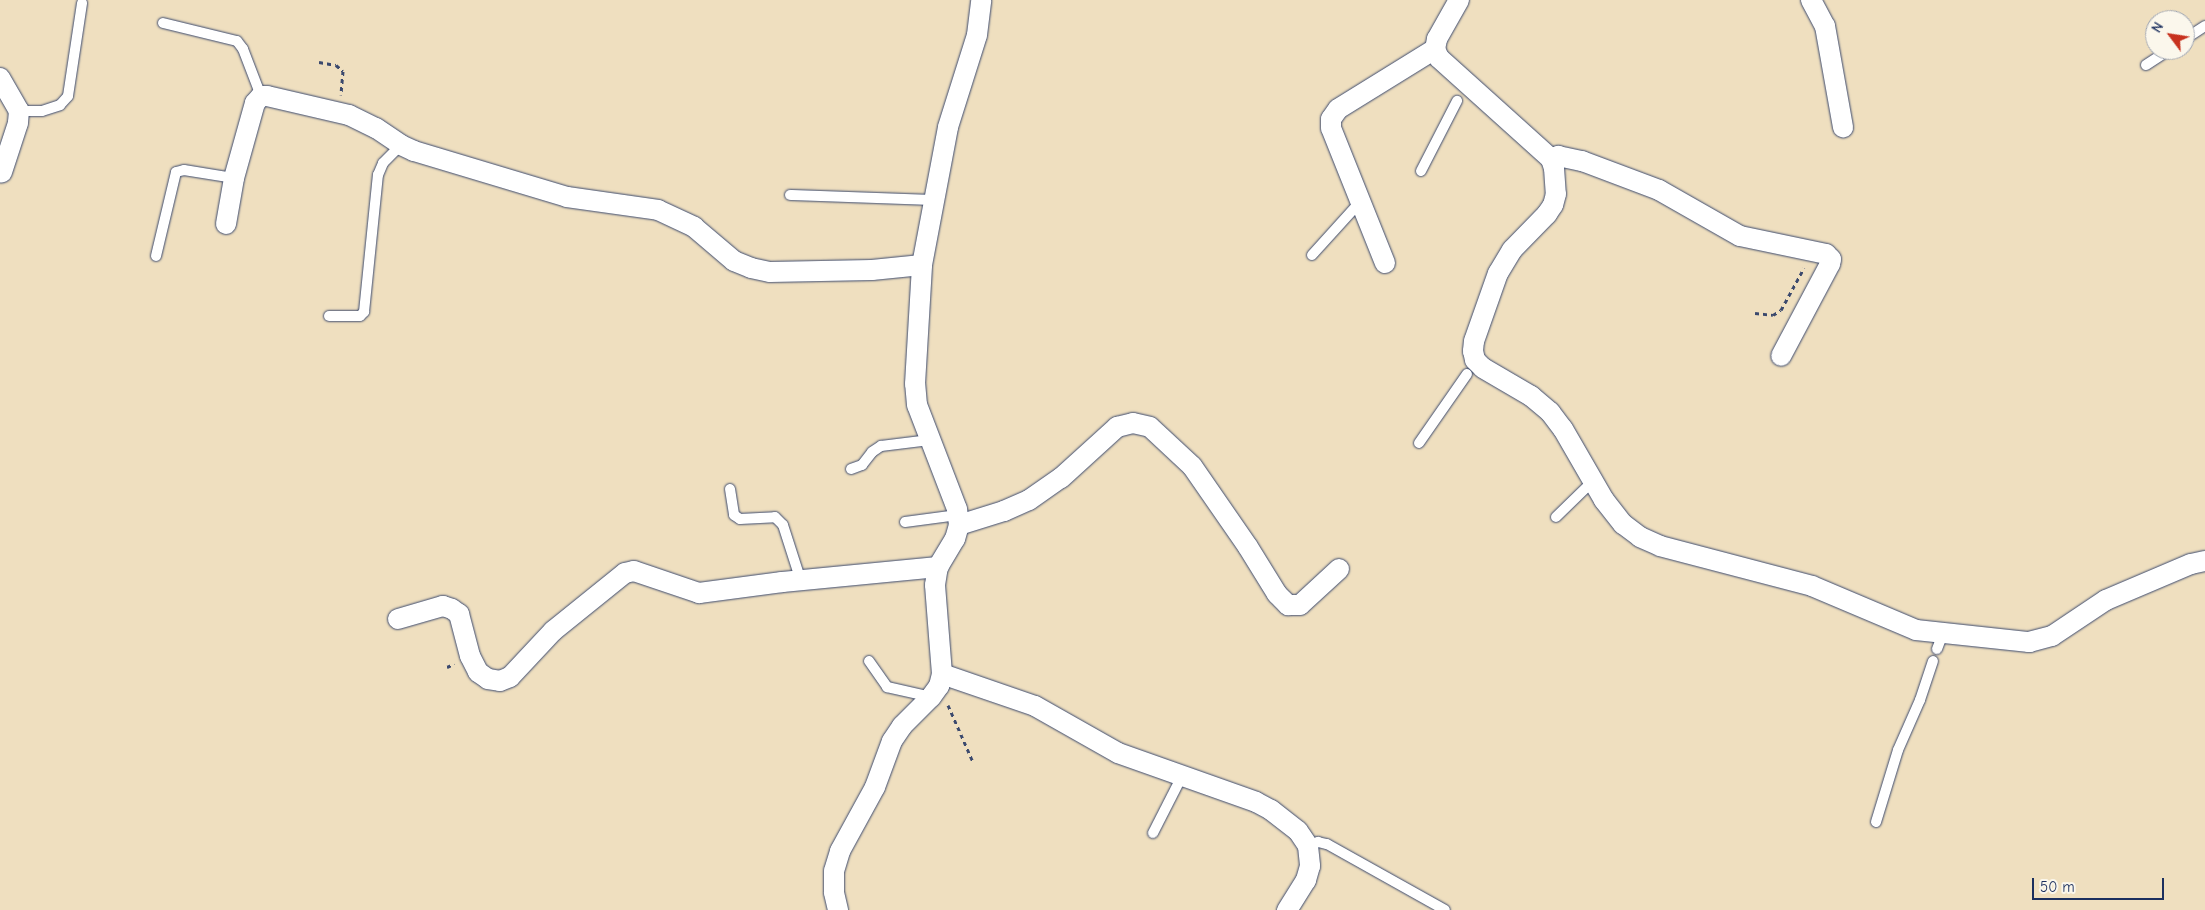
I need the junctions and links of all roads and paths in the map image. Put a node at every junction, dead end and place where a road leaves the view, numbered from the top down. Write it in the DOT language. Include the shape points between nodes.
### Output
graph roads {
  1 [pos="981,0"];
  2 [pos="1459,0"];
  3 [pos="1811,0"];
  4 [pos="82,3"];
  5 [pos="163,23"];
  6 [pos="1435,49"];
  7 [pos="2154,60"];
  8 [pos="319,62"];
  9 [pos="2146,65"];
  10 [pos="0,78"];
  11 [pos="1462,92"];
  12 [pos="261,96"];
  13 [pos="19,111"];
  14 [pos="340,113"];
  15 [pos="1843,127"];
  16 [pos="401,146"];
  17 [pos="1551,159"];
  18 [pos="1421,171"];
  19 [pos="2,172"];
  20 [pos="234,178"];
  21 [pos="790,195"];
  22 [pos="935,200"];
  23 [pos="1360,202"];
  24 [pos="226,224"];
  25 [pos="1813,252"];
  26 [pos="1312,255"];
  27 [pos="156,256"];
  28 [pos="1385,263"];
  29 [pos="922,265"];
  30 [pos="1754,313"];
  31 [pos="329,316"];
  32 [pos="1780,356"];
  33 [pos="1471,367"];
  34 [pos="930,440"];
  35 [pos="1419,443"];
  36 [pos="851,469"];
  37 [pos="1593,480"];
  38 [pos="730,489"];
  39 [pos="1556,517"];
  40 [pos="958,520"];
  41 [pos="905,522"];
  42 [pos="2205,561"];
  43 [pos="938,567"];
  44 [pos="1339,569"];
  45 [pos="800,581"];
  46 [pos="398,619"];
  47 [pos="868,661"];
  48 [pos="1933,661"];
  49 [pos="937,686"];
  50 [pos="972,762"];
  51 [pos="1182,776"];
  52 [pos="1876,822"];
  53 [pos="1153,833"];
  54 [pos="1308,846"];
  55 [pos="838,910"];
  56 [pos="1288,910"];
  57 [pos="1445,910"];
  1 -- 22 [label="street" via="977,35 948,127"];
  2 -- 6 [label="street" via="1437,39"];
  3 -- 15 [label="street" via="1826,26"];
  4 -- 13 [label="lane" via="68,96 60,105 42,111"];
  5 -- 12 [label="lane" via="237,41"];
  6 -- 11 [label="street"];
  6 -- 23 [label="street" via="1338,109 1331,119 1331,128"];
  7 -- 9 [label="lane"];
  8 -- 14 [label="path" via="336,65 343,71"];
  10 -- 13 [label="street"];
  11 -- 17 [label="street"];
  11 -- 18 [label="lane"];
  12 -- 14 [label="street"];
  12 -- 20 [label="street" via="255,103"];
  13 -- 19 [label="street"];
  14 -- 16 [label="street" via="376,128"];
  16 -- 29 [label="street" via="567,197 658,210 694,227 734,261 750,268 770,272 872,270"];
  16 -- 31 [label="lane" via="383,163 378,175 364,312 360,316"];
  17 -- 25 [label="street" via="1564,156 1659,190 1740,236"];
  17 -- 33 [label="street" via="1556,194 1553,205 1512,250 1498,273 1474,341"];
  20 -- 24 [label="street"];
  20 -- 27 [label="lane" via="184,170 176,172"];
  21 -- 22 [label="lane"];
  22 -- 29 [label="street"];
  23 -- 26 [label="lane"];
  23 -- 28 [label="street"];
  25 -- 30 [label="path" via="1781,310 1773,315"];
  25 -- 32 [label="street" via="1826,254 1831,259 1830,264"];
  29 -- 34 [label="street" via="915,384 917,406"];
  33 -- 35 [label="lane"];
  33 -- 37 [label="street" via="1483,368 1531,396 1550,412"];
  34 -- 36 [label="lane" via="881,446 862,465"];
  34 -- 40 [label="street"];
  37 -- 39 [label="lane"];
  37 -- 42 [label="street" via="1623,524 1640,537 1812,586 1940,641 2042,640 2106,600"];
  38 -- 45 [label="lane" via="734,515 740,519 775,517 783,525"];
  40 -- 41 [label="lane"];
  40 -- 43 [label="street" via="955,539"];
  40 -- 44 [label="street" via="1004,511 1029,500 1061,478 1117,427 1134,423 1150,428 1192,466 1288,605 1300,605"];
  43 -- 45 [label="street"];
  43 -- 49 [label="street" via="935,585"];
  45 -- 46 [label="street" via="699,593 634,571 625,573 553,630 510,677 500,681 488,679 478,672 470,656 459,614 452,609 443,606"];
  47 -- 49 [label="lane" via="887,687"];
  48 -- 52 [label="lane" via="1898,750"];
  49 -- 50 [label="path"];
  49 -- 51 [label="street" via="1035,706 1118,753"];
  49 -- 55 [label="street" via="892,741 875,787 840,851 834,871"];
  51 -- 53 [label="lane"];
  51 -- 54 [label="street" via="1271,810 1298,831"];
  54 -- 56 [label="street" via="1310,866 1306,880"];
  54 -- 57 [label="lane" via="1318,842 1327,844"];
}
